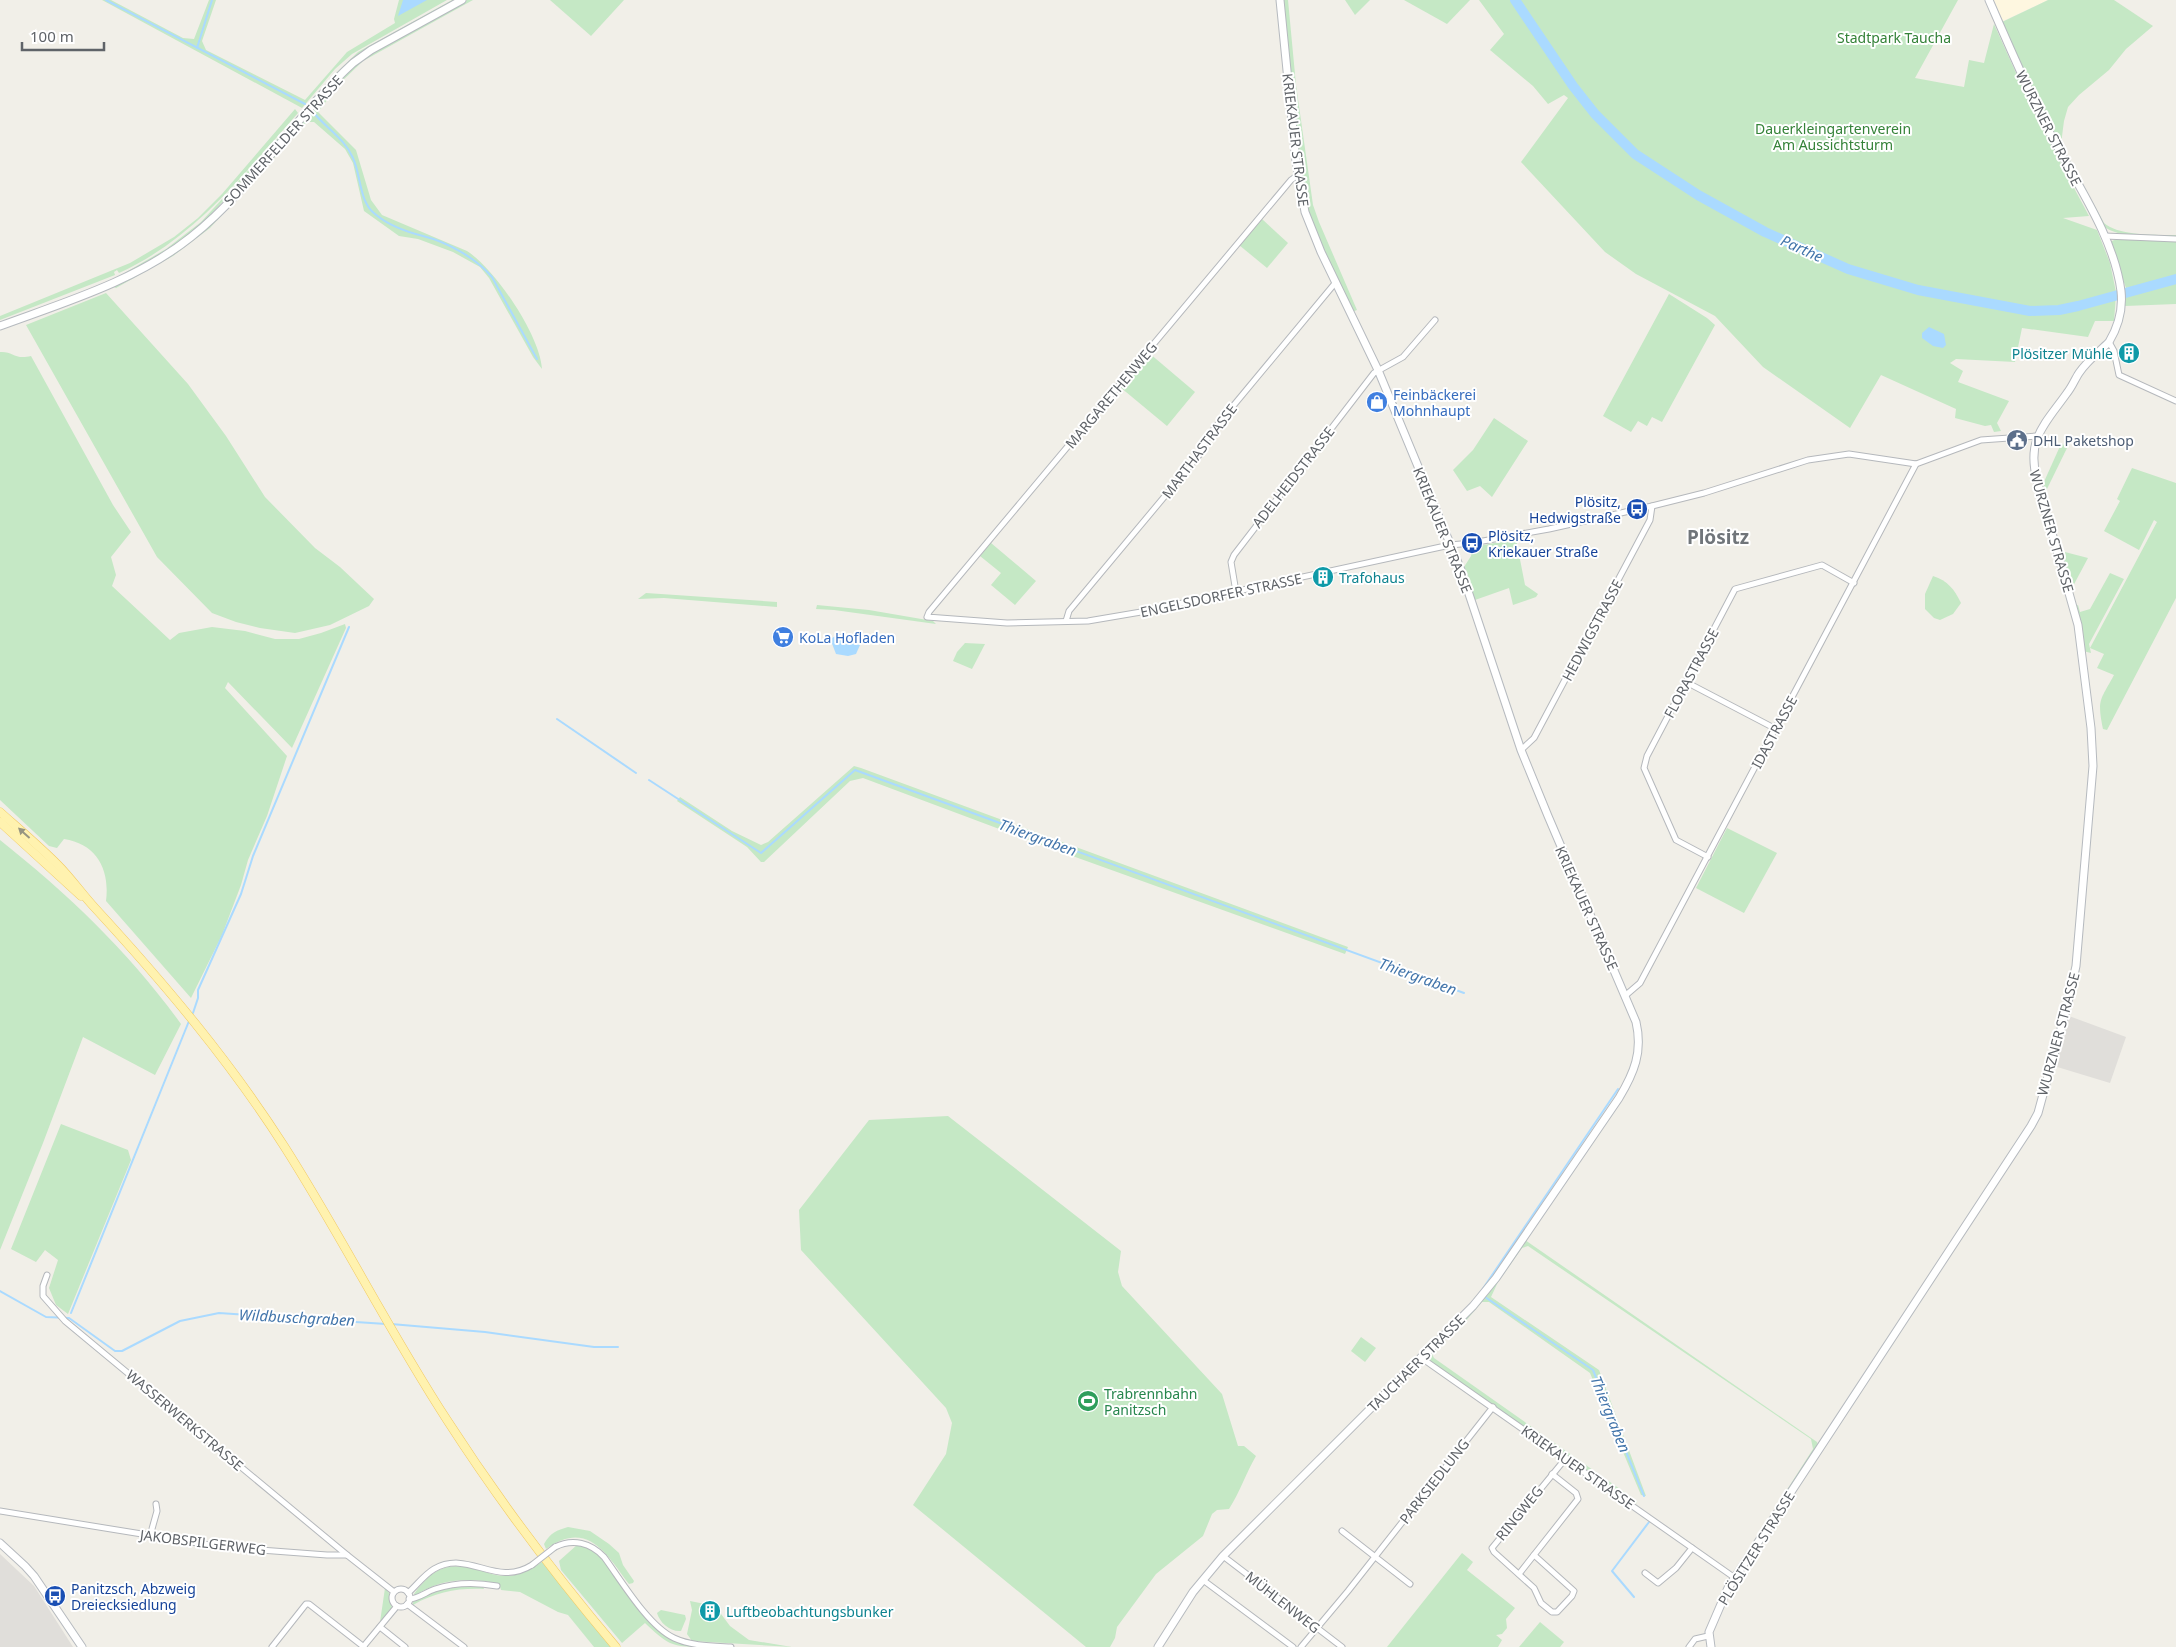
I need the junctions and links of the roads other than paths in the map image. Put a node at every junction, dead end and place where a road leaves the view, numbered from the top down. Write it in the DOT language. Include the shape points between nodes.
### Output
graph roads {
  1 [pos="462,0"];
  2 [pos="1280,0"];
  3 [pos="1989,0"];
  4 [pos="1298,175"];
  5 [pos="2105,236"];
  6 [pos="2176,240"];
  7 [pos="1336,282"];
  8 [pos="1435,320"];
  9 [pos="0,326"];
  10 [pos="2109,342"];
  11 [pos="1378,370"];
  12 [pos="2176,402"];
  13 [pos="2037,436"];
  14 [pos="1916,464"];
  15 [pos="1652,506"];
  16 [pos="1450,545"];
  17 [pos="1854,583"];
  18 [pos="1236,592"];
  19 [pos="927,617"];
  20 [pos="1066,621"];
  21 [pos="1686,682"];
  22 [pos="1776,729"];
  23 [pos="1522,750"];
  24 [pos="0,812"];
  25 [pos="0,822"];
  26 [pos="1708,857"];
  27 [pos="90,903"];
  28 [pos="1626,995"];
  29 [pos="1639,1054"];
  30 [pos="47,1275"];
  31 [pos="1420,1358"];
  32 [pos="1492,1407"];
  33 [pos="1822,1443"];
  34 [pos="1566,1458"];
  35 [pos="1552,1474"];
  36 [pos="156,1504"];
  37 [pos="0,1511"];
  38 [pos="1342,1531"];
  39 [pos="150,1536"];
  40 [pos="0,1543"];
  41 [pos="1692,1548"];
  42 [pos="1534,1554"];
  43 [pos="347,1555"];
  44 [pos="1223,1556"];
  45 [pos="1375,1556"];
  46 [pos="1646,1573"];
  47 [pos="1519,1574"];
  48 [pos="1734,1578"];
  49 [pos="1203,1580"];
  50 [pos="1410,1584"];
  51 [pos="497,1586"];
  52 [pos="394,1592"];
  53 [pos="408,1599"];
  54 [pos="397,1606"];
  55 [pos="380,1627"];
  56 [pos="1317,1628"];
  57 [pos="1708,1636"];
  58 [pos="82,1647"];
  59 [pos="272,1647"];
  60 [pos="363,1647"];
  61 [pos="405,1647"];
  62 [pos="464,1647"];
  63 [pos="616,1647"];
  64 [pos="731,1647"];
  65 [pos="1158,1647"];
  66 [pos="1293,1647"];
  67 [pos="1301,1647"];
  68 [pos="1342,1647"];
  69 [pos="1688,1647"];
  70 [pos="1711,1647"];
  1 -- 9 [label="street, SOMMERFELDER STRASSE" via="370,50 353,63 206,224 157,261 108,285"];
  2 -- 4 [label="street, KRIEKAUER STRASSE"];
  3 -- 5 [label="street, WURZNER STRASSE" via="2029,92"];
  4 -- 7 [label="street, KRIEKAUER STRASSE" via="1304,212"];
  4 -- 19 [label="street, MARGARETHENWEG"];
  5 -- 6 [label="street"];
  5 -- 10 [label="street, WURZNER STRASSE" via="2120,285 2121,304 2119,320"];
  7 -- 11 [label="street, KRIEKAUER STRASSE"];
  7 -- 20 [label="street, MARTHASTRASSE" via="1209,435 1200,454 1069,612"];
  8 -- 11 [label="street" via="1403,357"];
  10 -- 12 [label="street" via="2119,375"];
  10 -- 13 [label="street, WURZNER STRASSE" via="2080,371"];
  11 -- 16 [label="street, KRIEKAUER STRASSE"];
  11 -- 18 [label="street, ADELHEIDSTRASSE" via="1234,554 1231,562"];
  13 -- 14 [label="street, ENGELSDORFER STRASSE" via="1981,440"];
  13 -- 33 [label="street, WURZNER STRASSE" via="2033,463 2078,625 2093,757 2076,966 2038,1113"];
  14 -- 15 [label="street, ENGELSDORFER STRASSE" via="1849,454 1808,460"];
  14 -- 17 [label="street, IDASTRASSE"];
  15 -- 16 [label="street, ENGELSDORFER STRASSE" via="1549,529"];
  15 -- 23 [label="street, HEDWIGSTRASSE" via="1650,520 1534,738"];
  16 -- 18 [label="street, ENGELSDORFER STRASSE"];
  16 -- 23 [label="street, KRIEKAUER STRASSE"];
  17 -- 21 [label="street, FLORASTRASSE" via="1822,565 1735,589"];
  17 -- 22 [label="street, IDASTRASSE"];
  18 -- 20 [label="street, ENGELSDORFER STRASSE" via="1141,612 1088,621"];
  19 -- 20 [label="street, ENGELSDORFER STRASSE" via="1007,623"];
  21 -- 22 [label="street"];
  21 -- 26 [label="street, FLORASTRASSE" via="1646,756 1644,768 1676,840"];
  22 -- 26 [label="street, IDASTRASSE"];
  23 -- 28 [label="street, KRIEKAUER STRASSE" via="1573,877"];
  27 -- 24 [label="main road, one-way" via="58,865"];
  25 -- 27 [label="main road"];
  26 -- 28 [label="street, IDASTRASSE" via="1640,983"];
  27 -- 63 [label="main road" via="194,1021 242,1085 323,1208 447,1420 534,1546"];
  28 -- 29 [label="street, KRIEKAUER STRASSE" via="1638,1031"];
  29 -- 31 [label="street, TAUCHAER STRASSE" via="1630,1080 1619,1098 1496,1278 1461,1320"];
  30 -- 43 [label="street, WASSERWERKSTRASSE" via="43,1296 65,1321"];
  31 -- 32 [label="street, KRIEKAUER STRASSE"];
  31 -- 44 [label="street, TAUCHAER STRASSE"];
  32 -- 34 [label="street, KRIEKAUER STRASSE"];
  32 -- 45 [label="street, PARKSIEDLUNG"];
  33 -- 48 [label="street, PLÖSITZER STRASSE"];
  34 -- 35 [label="street, RINGWEG"];
  34 -- 41 [label="street, KRIEKAUER STRASSE"];
  35 -- 42 [label="street, RINGWEG" via="1576,1493 1578,1499"];
  35 -- 47 [label="street, RINGWEG" via="1492,1548"];
  36 -- 39 [label="street"];
  37 -- 39 [label="street, JAKOBSPILGERWEG"];
  38 -- 45 [label="street"];
  39 -- 43 [label="street, JAKOBSPILGERWEG" via="241,1549"];
  40 -- 58 [label="street" via="34,1576"];
  41 -- 46 [label="street" via="1658,1583"];
  41 -- 48 [label="street, KRIEKAUER STRASSE"];
  42 -- 47 [label="street, RINGWEG"];
  42 -- 47 [label="street, RINGWEG" via="1572,1587 1572,1596 1558,1612 1553,1612 1541,1603 1536,1590"];
  43 -- 52 [label="street"];
  44 -- 49 [label="street, TAUCHAER STRASSE"];
  44 -- 56 [label="street, MÜHLENWEG"];
  45 -- 50 [label="street"];
  45 -- 56 [label="street, PARKSIEDLUNG"];
  48 -- 57 [label="street, PLÖSITZER STRASSE" via="1720,1603"];
  49 -- 65 [label="street, TAUCHAER STRASSE"];
  49 -- 66 [label="street"];
  51 -- 53 [label="street" via="452,1584"];
  52 -- 53 [label="street" via="402,1590"];
  52 -- 54 [label="street" via="393,1601"];
  53 -- 54 [label="street" via="402,1607"];
  53 -- 62 [label="street"];
  53 -- 64 [label="street, bridge" via="430,1572 442,1566 462,1563 504,1574 521,1571 555,1547 578,1542 600,1552 652,1621 667,1634 692,1643"];
  54 -- 55 [label="street"];
  55 -- 60 [label="street"];
  55 -- 61 [label="street"];
  56 -- 67 [label="street, PARKSIEDLUNG"];
  56 -- 68 [label="street, MÜHLENWEG"];
  57 -- 69 [label="street" via="1695,1639"];
  57 -- 70 [label="street"];
  59 -- 60 [label="street" via="306,1604"];
}
